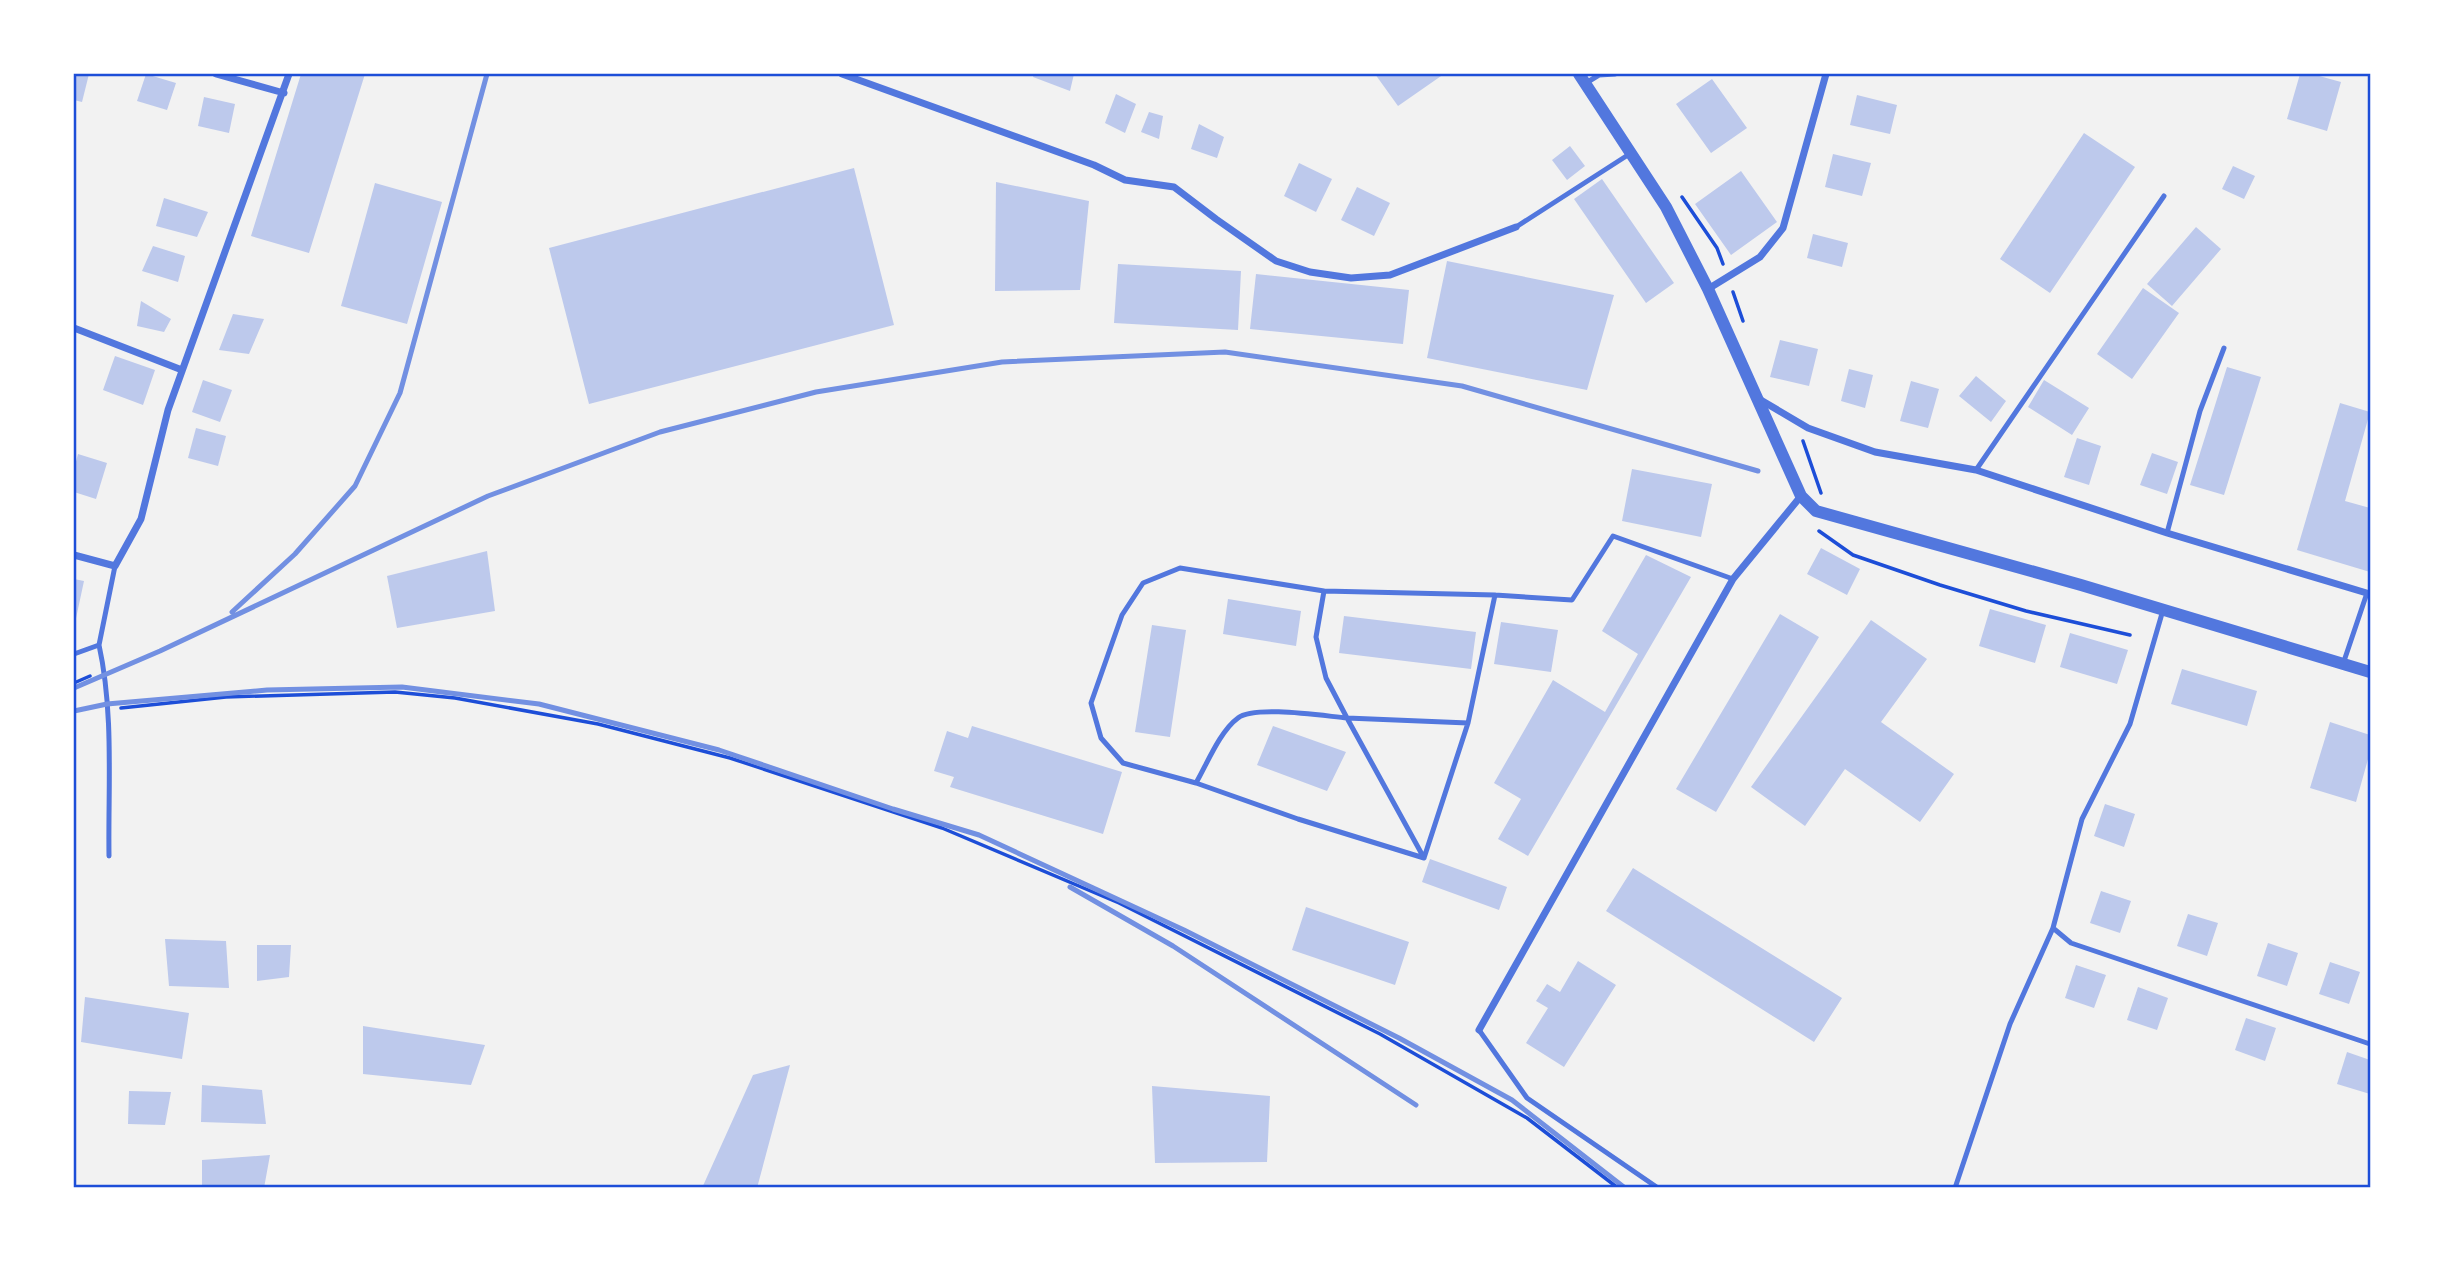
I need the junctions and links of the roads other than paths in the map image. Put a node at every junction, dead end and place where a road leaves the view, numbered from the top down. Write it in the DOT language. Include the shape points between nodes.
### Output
graph roads {
  1 [pos="216,74"];
  2 [pos="289,74"];
  3 [pos="842,74"];
  4 [pos="1615,74"];
  5 [pos="1826,74"];
  6 [pos="1582,78"];
  7 [pos="284,93"];
  8 [pos="1631,153"];
  9 [pos="2164,196"];
  10 [pos="1516,228"];
  11 [pos="1708,289"];
  12 [pos="74,328"];
  13 [pos="2224,348"];
  14 [pos="182,370"];
  15 [pos="1758,399"];
  16 [pos="1976,470"];
  17 [pos="1801,496"];
  18 [pos="2167,533"];
  19 [pos="74,555"];
  20 [pos="116,566"];
  21 [pos="1733,579"];
  22 [pos="1324,591"];
  23 [pos="2369,593"];
  24 [pos="1495,595"];
  25 [pos="2163,610"];
  26 [pos="99,645"];
  27 [pos="74,654"];
  28 [pos="2343,664"];
  29 [pos="2371,672"];
  30 [pos="1347,718"];
  31 [pos="1468,723"];
  32 [pos="1196,783"];
  33 [pos="109,856"];
  34 [pos="1424,858"];
  35 [pos="2053,928"];
  36 [pos="1479,1030"];
  37 [pos="2371,1044"];
  38 [pos="1658,1188"];
  39 [pos="1955,1188"];
  1 -- 7 [label="street"];
  2 -- 7 [label="street"];
  3 -- 10 [label="street" via="1125,180 1174,187 1276,261 1310,272 1351,278 1390,275"];
  4 -- 6 [label="lane"];
  5 -- 11 [label="street" via="1783,228 1760,257"];
  6 -- 8 [label="street"];
  7 -- 14 [label="street"];
  8 -- 10 [label="lane"];
  8 -- 11 [label="street" via="1666,207"];
  9 -- 16 [label="lane"];
  11 -- 15 [label="street"];
  12 -- 14 [label="street"];
  13 -- 18 [label="lane" via="2200,411"];
  14 -- 20 [label="street" via="141,519"];
  15 -- 16 [label="street" via="1808,428 1875,452"];
  15 -- 17 [label="street"];
  16 -- 18 [label="street"];
  17 -- 21 [label="street"];
  17 -- 25 [label="street" via="1816,511"];
  18 -- 23 [label="street"];
  19 -- 20 [label="street"];
  20 -- 26 [label="lane"];
  21 -- 24 [label="lane" via="1613,536 1572,600"];
  21 -- 36 [label="street"];
  22 -- 24 [label="lane"];
  22 -- 30 [label="lane" via="1316,637 1326,678"];
  22 -- 32 [label="lane" via="1180,568 1143,583 1122,615 1091,703 1101,737 1123,763"];
  23 -- 28 [label="lane"];
  24 -- 31 [label="lane"];
  25 -- 28 [label="street"];
  25 -- 35 [label="lane" via="2130,724 2082,819"];
  26 -- 27 [label="lane"];
  26 -- 33 [label="lane" via="106,674"];
  28 -- 29 [label="street"];
  30 -- 31 [label="lane"];
  30 -- 32 [label="lane" via="1266,711 1239,717"];
  30 -- 34 [label="lane"];
  31 -- 34 [label="lane"];
  32 -- 34 [label="lane"];
  35 -- 37 [label="lane" via="2071,943"];
  35 -- 39 [label="lane" via="2010,1024"];
  36 -- 38 [label="lane" via="1527,1098"];
}
